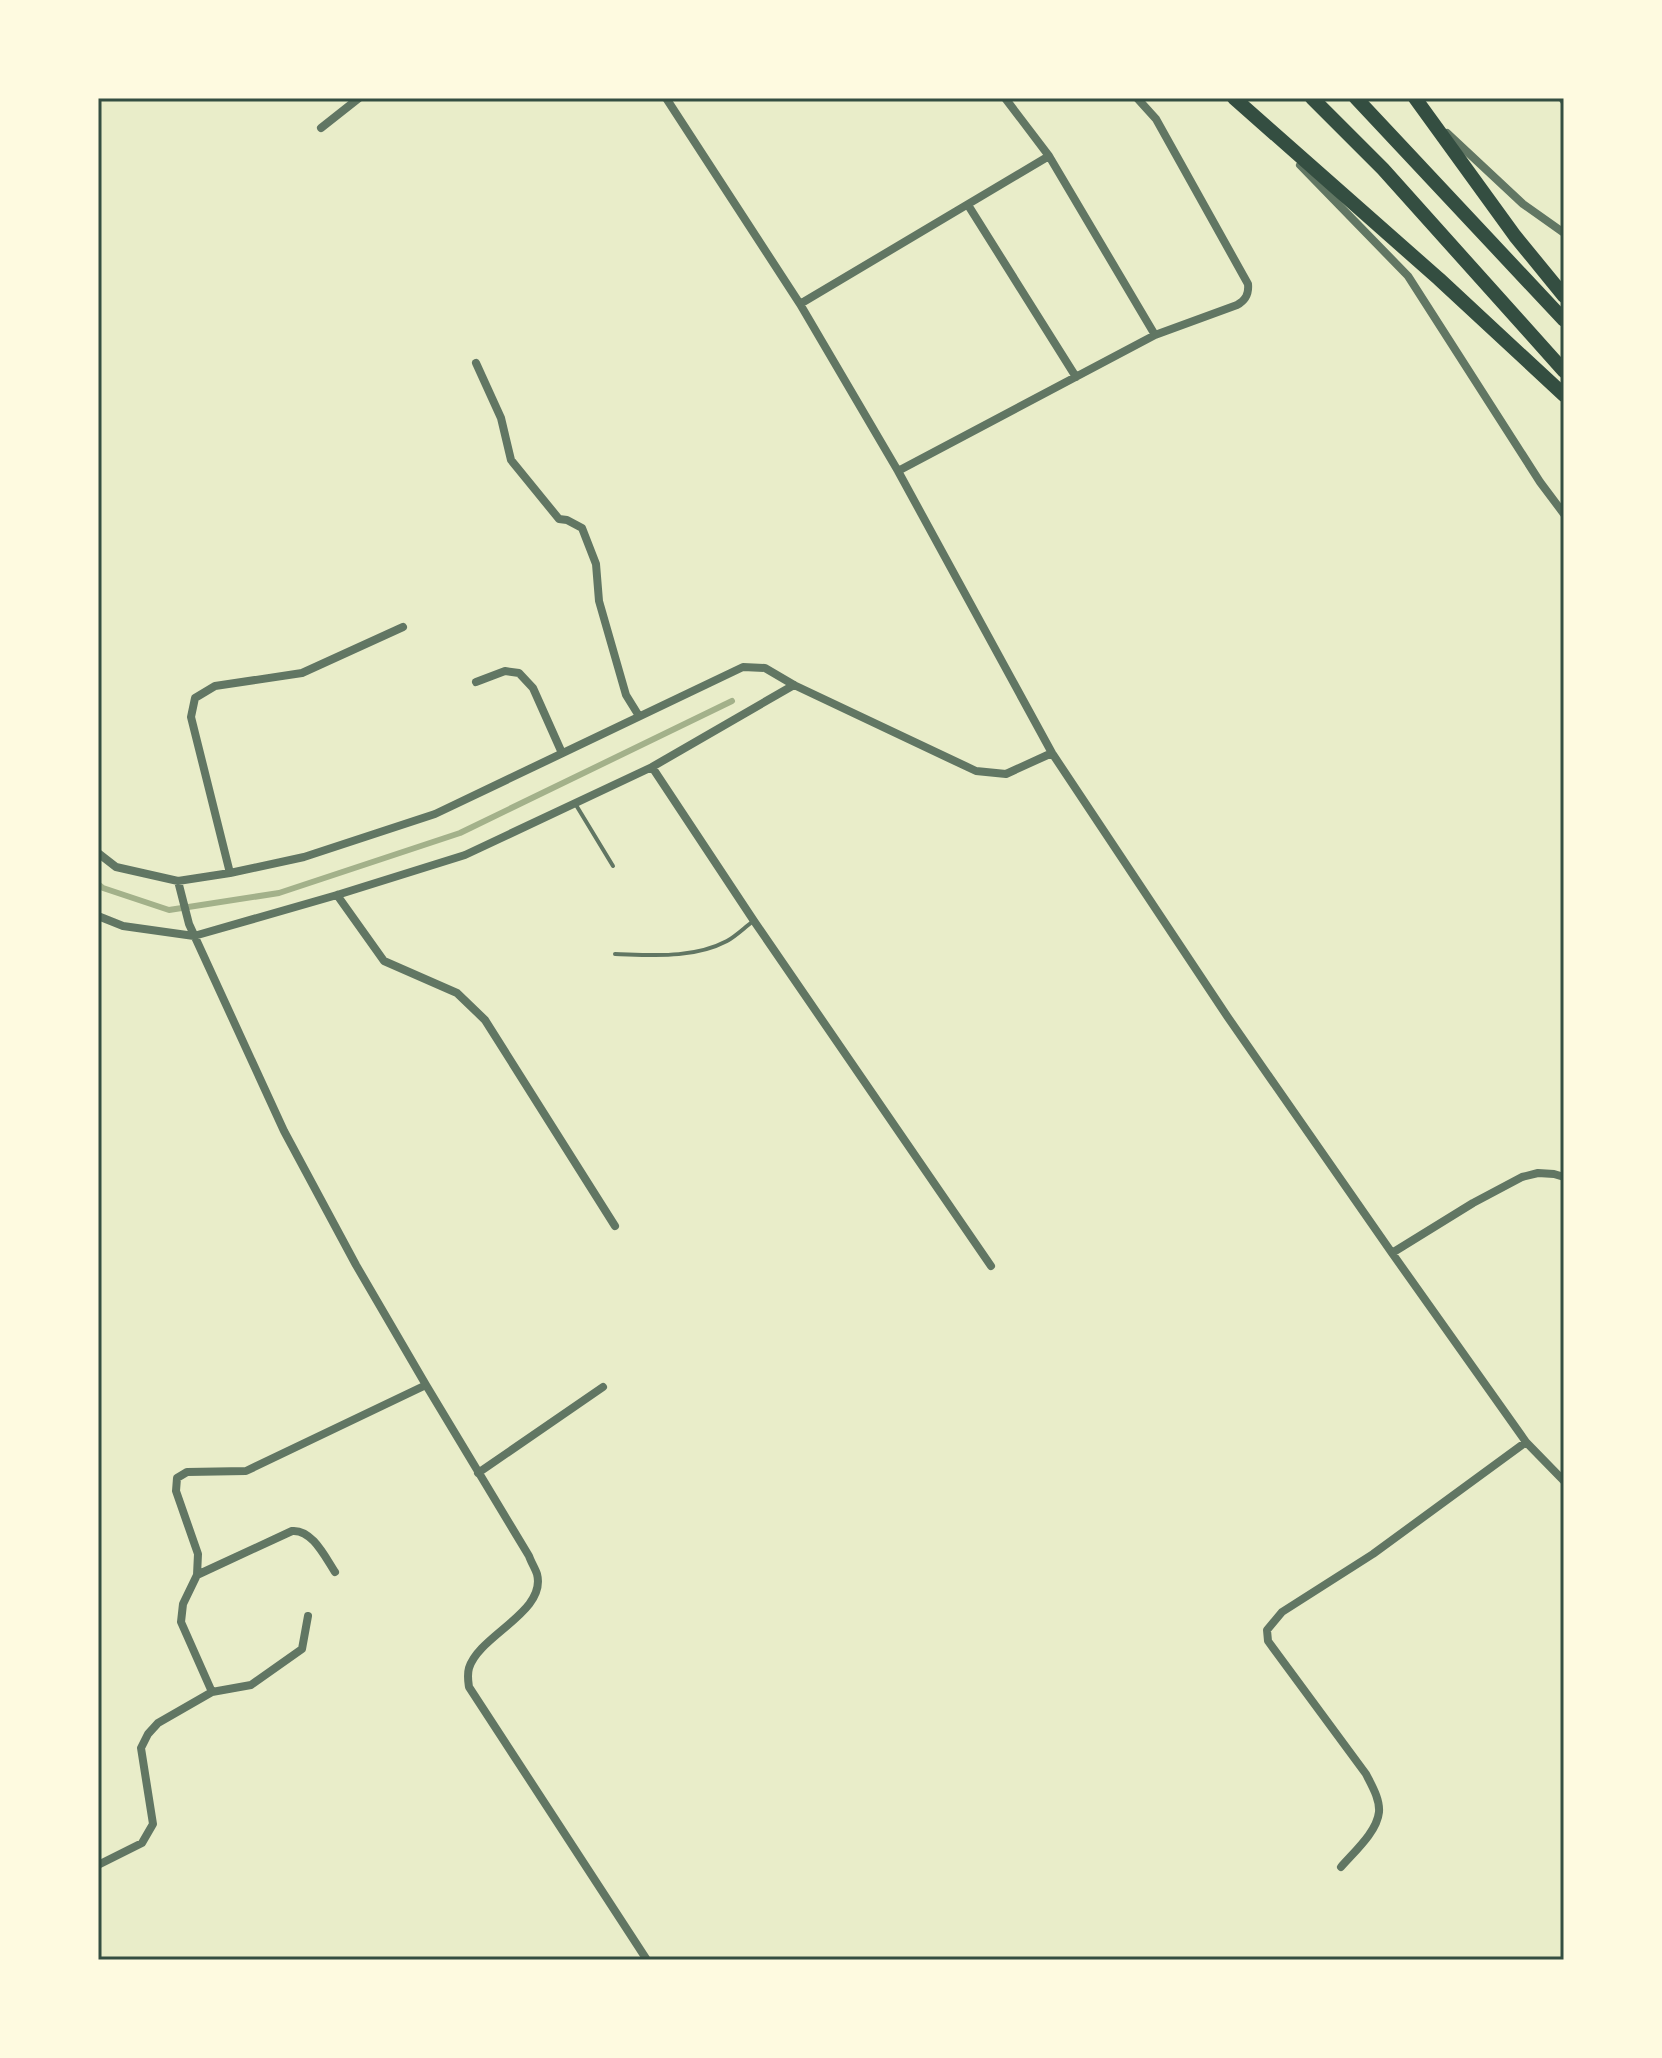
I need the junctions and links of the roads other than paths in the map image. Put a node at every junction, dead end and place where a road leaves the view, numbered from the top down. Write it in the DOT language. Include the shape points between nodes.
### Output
graph roads {
  1 [pos="359,98"];
  2 [pos="666,98"];
  3 [pos="1005,98"];
  4 [pos="1137,98"];
  5 [pos="1234,98"];
  6 [pos="1312,98"];
  7 [pos="1356,98"];
  8 [pos="1415,98"];
  9 [pos="1428,116"];
  10 [pos="1255,118"];
  11 [pos="321,128"];
  12 [pos="1049,156"];
  13 [pos="968,205"];
  14 [pos="1564,233"];
  15 [pos="1564,296"];
  16 [pos="800,304"];
  17 [pos="1564,320"];
  18 [pos="1155,335"];
  19 [pos="476,363"];
  20 [pos="1564,371"];
  21 [pos="1076,377"];
  22 [pos="1564,395"];
  23 [pos="898,471"];
  24 [pos="1564,514"];
  25 [pos="403,627"];
  26 [pos="476,682"];
  27 [pos="794,685"];
  28 [pos="639,716"];
  29 [pos="562,753"];
  30 [pos="1052,753"];
  31 [pos="652,767"];
  32 [pos="575,803"];
  33 [pos="98,853"];
  34 [pos="613,866"];
  35 [pos="230,873"];
  36 [pos="178,881"];
  37 [pos="337,895"];
  38 [pos="98,916"];
  39 [pos="754,921"];
  40 [pos="194,936"];
  41 [pos="615,954"];
  42 [pos="1564,1177"];
  43 [pos="615,1226"];
  44 [pos="1392,1253"];
  45 [pos="991,1266"];
  46 [pos="426,1385"];
  47 [pos="603,1387"];
  48 [pos="1526,1442"];
  49 [pos="478,1473"];
  50 [pos="1564,1481"];
  51 [pos="335,1572"];
  52 [pos="197,1575"];
  53 [pos="308,1616"];
  54 [pos="212,1692"];
  55 [pos="98,1865"];
  56 [pos="1341,1867"];
  57 [pos="647,1960"];
  1 -- 11 [label="street"];
  2 -- 16 [label="street"];
  3 -- 12 [label="street"];
  4 -- 18 [label="street" via="1156,119 1249,292 1237,305"];
  5 -- 10 [label="main road"];
  6 -- 20 [label="main road" via="1383,169"];
  7 -- 17 [label="main road"];
  8 -- 9 [label="main road"];
  9 -- 14 [label="street" via="1523,204"];
  9 -- 15 [label="main road"];
  10 -- 22 [label="main road"];
  10 -- 24 [label="street" via="1408,276"];
  12 -- 13 [label="street"];
  12 -- 18 [label="street"];
  13 -- 16 [label="street"];
  13 -- 21 [label="street"];
  16 -- 23 [label="street"];
  18 -- 21 [label="street"];
  19 -- 28 [label="street" via="501,418 511,460 559,519 582,528 596,564 599,601 626,695"];
  21 -- 23 [label="street"];
  23 -- 30 [label="street"];
  25 -- 35 [label="street" via="302,673 215,686 195,698 191,717"];
  26 -- 29 [label="street" via="505,671 519,673 533,688"];
  27 -- 28 [label="street" via="765,668 743,667"];
  27 -- 30 [label="street" via="976,771 1006,774"];
  27 -- 31 [label="street"];
  28 -- 29 [label="street"];
  29 -- 35 [label="street" via="435,814 304,857"];
  30 -- 44 [label="street"];
  31 -- 32 [label="street"];
  31 -- 39 [label="street"];
  32 -- 34 [label="lane"];
  32 -- 37 [label="street" via="465,855"];
  33 -- 36 [label="street" via="116,867"];
  35 -- 36 [label="street"];
  36 -- 40 [label="street"];
  37 -- 40 [label="street"];
  37 -- 43 [label="street" via="384,961 457,993 485,1020"];
  38 -- 40 [label="street" via="123,926"];
  39 -- 41 [label="lane" via="728,941 702,951"];
  39 -- 45 [label="street"];
  40 -- 46 [label="street" via="284,1131"];
  42 -- 44 [label="street" via="1522,1177"];
  44 -- 48 [label="street"];
  46 -- 49 [label="street"];
  46 -- 52 [label="street" via="246,1471 187,1472 177,1478 176,1491 198,1554"];
  47 -- 49 [label="street"];
  48 -- 50 [label="street"];
  48 -- 56 [label="street" via="1373,1554 1282,1612 1267,1630 1268,1641 1377,1796 1374,1827"];
  49 -- 57 [label="street" via="538,1575 531,1603 472,1659 469,1687"];
  51 -- 52 [label="street" via="300,1530"];
  52 -- 54 [label="street" via="181,1622"];
  53 -- 54 [label="street" via="302,1649 251,1685"];
  54 -- 55 [label="street" via="148,1734 141,1748 153,1824 142,1843"];
}
